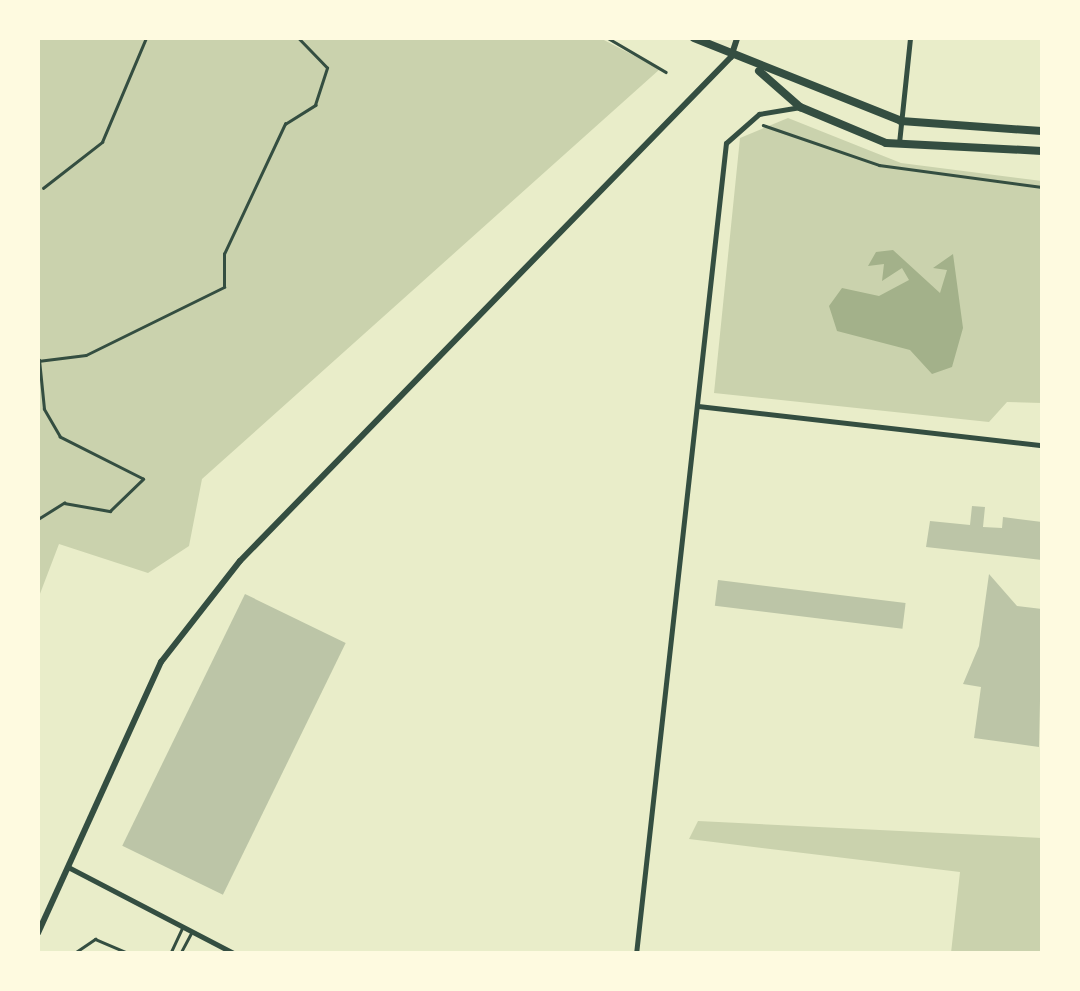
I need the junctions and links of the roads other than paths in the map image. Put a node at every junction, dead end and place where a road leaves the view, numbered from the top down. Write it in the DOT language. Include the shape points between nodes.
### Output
graph roads {
  1 [pos="694,38"];
  2 [pos="736,38"];
  3 [pos="910,38"];
  4 [pos="731,58"];
  5 [pos="759,71"];
  6 [pos="800,107"];
  7 [pos="901,121"];
  8 [pos="1042,130"];
  9 [pos="898,146"];
  10 [pos="1042,151"];
  11 [pos="696,406"];
  12 [pos="1042,445"];
  13 [pos="68,867"];
  14 [pos="182,926"];
  15 [pos="192,931"];
  16 [pos="38,933"];
  17 [pos="73,954"];
  18 [pos="130,954"];
  19 [pos="170,954"];
  20 [pos="180,954"];
  21 [pos="235,954"];
  22 [pos="636,954"];
  1 -- 4 [label="main road"];
  2 -- 4 [label="street"];
  3 -- 7 [label="street"];
  4 -- 5 [label="main road"];
  4 -- 13 [label="street" via="240,561 161,662"];
  5 -- 6 [label="main road"];
  5 -- 7 [label="main road" via="779,70"];
  6 -- 9 [label="main road"];
  6 -- 11 [label="street" via="747,122 726,143"];
  7 -- 8 [label="main road"];
  7 -- 9 [label="street"];
  9 -- 10 [label="main road"];
  11 -- 12 [label="street"];
  11 -- 22 [label="street"];
  13 -- 14 [label="street"];
  13 -- 16 [label="street"];
  14 -- 15 [label="street"];
  14 -- 19 [label="lane"];
  15 -- 20 [label="lane"];
  15 -- 21 [label="street"];
  17 -- 18 [label="lane" via="95,939"];
}
